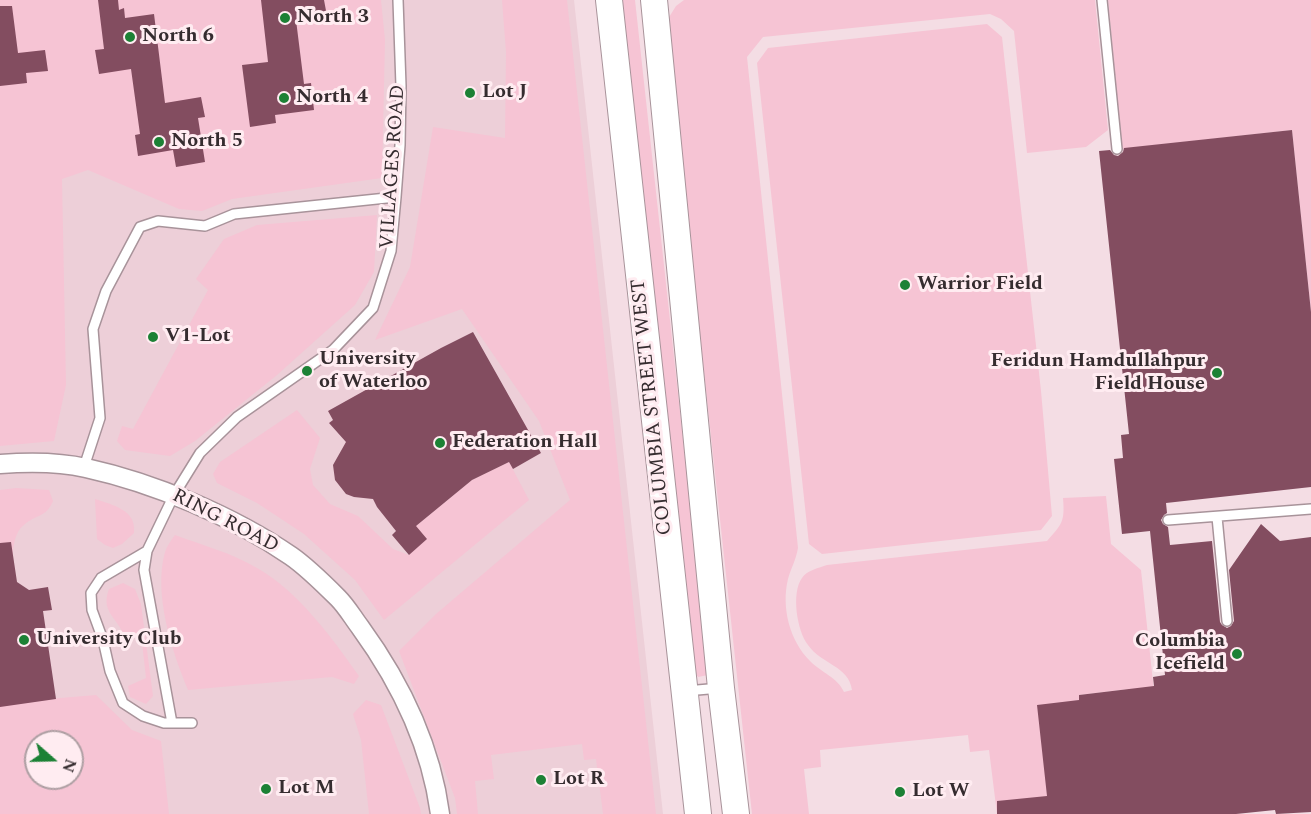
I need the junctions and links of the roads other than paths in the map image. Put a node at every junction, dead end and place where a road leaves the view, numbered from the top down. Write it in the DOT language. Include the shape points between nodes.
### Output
graph roads {
  1 [pos="398,0"];
  2 [pos="609,0"];
  3 [pos="654,0"];
  4 [pos="1101,0"];
  5 [pos="1117,149"];
  6 [pos="396,197"];
  7 [pos="0,464"];
  8 [pos="84,467"];
  9 [pos="174,495"];
  10 [pos="1311,509"];
  11 [pos="1217,516"];
  12 [pos="1168,520"];
  13 [pos="147,551"];
  14 [pos="1227,621"];
  15 [pos="722,688"];
  16 [pos="683,692"];
  17 [pos="172,723"];
  18 [pos="192,723"];
  19 [pos="440,814"];
  20 [pos="698,814"];
  21 [pos="736,814"];
  1 -- 6 [label="lane, VILLAGES ROAD" via="401,86"];
  2 -- 16 [label="main road, COLUMBIA STREET WEST"];
  3 -- 15 [label="main road, COLUMBIA STREET WEST"];
  4 -- 5 [label="lane"];
  6 -- 8 [label="lane" via="234,214 205,226 158,221 140,227 106,291 93,329 100,418"];
  6 -- 9 [label="lane, VILLAGES ROAD" via="390,251 374,308 333,350 237,417 200,453"];
  7 -- 8 [label="street, RING ROAD"];
  8 -- 9 [label="street, RING ROAD"];
  9 -- 13 [label="lane, VILLAGES ROAD"];
  9 -- 19 [label="street, RING ROAD" via="250,531 292,557 340,600 378,652 413,717 436,784"];
  10 -- 11 [label="lane"];
  11 -- 12 [label="lane"];
  11 -- 14 [label="lane"];
  13 -- 17 [label="lane" via="144,570"];
  13 -- 17 [label="lane" via="100,578 91,593 92,610 123,703 143,716"];
  15 -- 16 [label="lane"];
  15 -- 21 [label="main road, COLUMBIA STREET WEST"];
  16 -- 20 [label="main road, COLUMBIA STREET WEST"];
  17 -- 18 [label="lane"];
}
